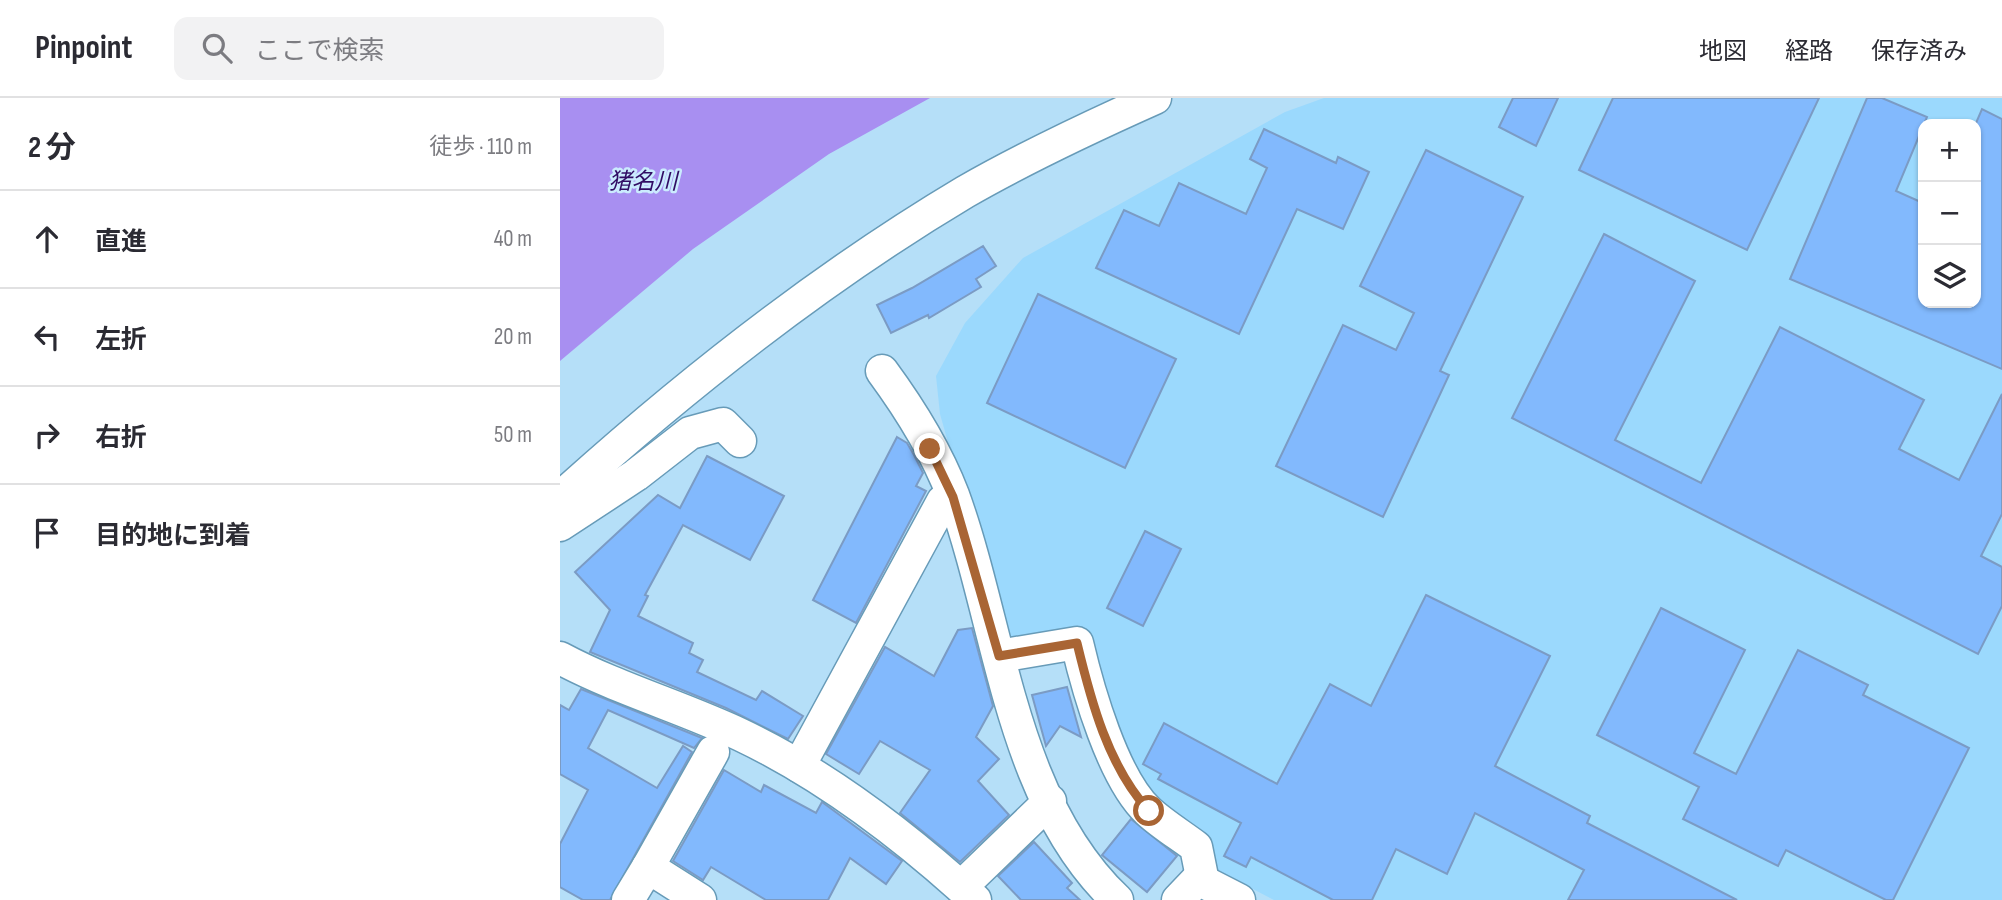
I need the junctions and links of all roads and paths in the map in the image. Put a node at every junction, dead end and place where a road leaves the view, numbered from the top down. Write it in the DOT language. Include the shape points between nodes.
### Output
graph roads {
  1 [pos="1155,98"];
  2 [pos="882,371"];
  3 [pos="740,441"];
  4 [pos="953,497"];
  5 [pos="560,498"];
  6 [pos="560,525"];
  7 [pos="999,656"];
  8 [pos="560,658"];
  9 [pos="713,752"];
  10 [pos="799,766"];
  11 [pos="1050,801"];
  12 [pos="648,867"];
  13 [pos="1203,889"];
  14 [pos="968,893"];
  15 [pos="628,900"];
  16 [pos="700,900"];
  17 [pos="1117,900"];
  18 [pos="1178,900"];
  19 [pos="1239,900"];
  1 -- 5 [label="street" via="1022,162 905,229 729,355 636,429"];
  2 -- 4 [label="street" via="905,402"];
  3 -- 6 [label="street" via="723,424 690,433"];
  4 -- 7 [label="street"];
  4 -- 10 [label="street" via="943,501"];
  7 -- 11 [label="street" via="1027,755"];
  7 -- 13 [label="street" via="1077,643 1092,708 1135,796 1196,847"];
  8 -- 10 [label="street" via="741,735"];
  9 -- 12 [label="street"];
  10 -- 14 [label="street" via="926,855"];
  11 -- 14 [label="street"];
  11 -- 17 [label="street" via="1083,861"];
  12 -- 15 [label="street"];
  12 -- 16 [label="street"];
  13 -- 18 [label="street" via="1198,879"];
  13 -- 19 [label="street"];
}
